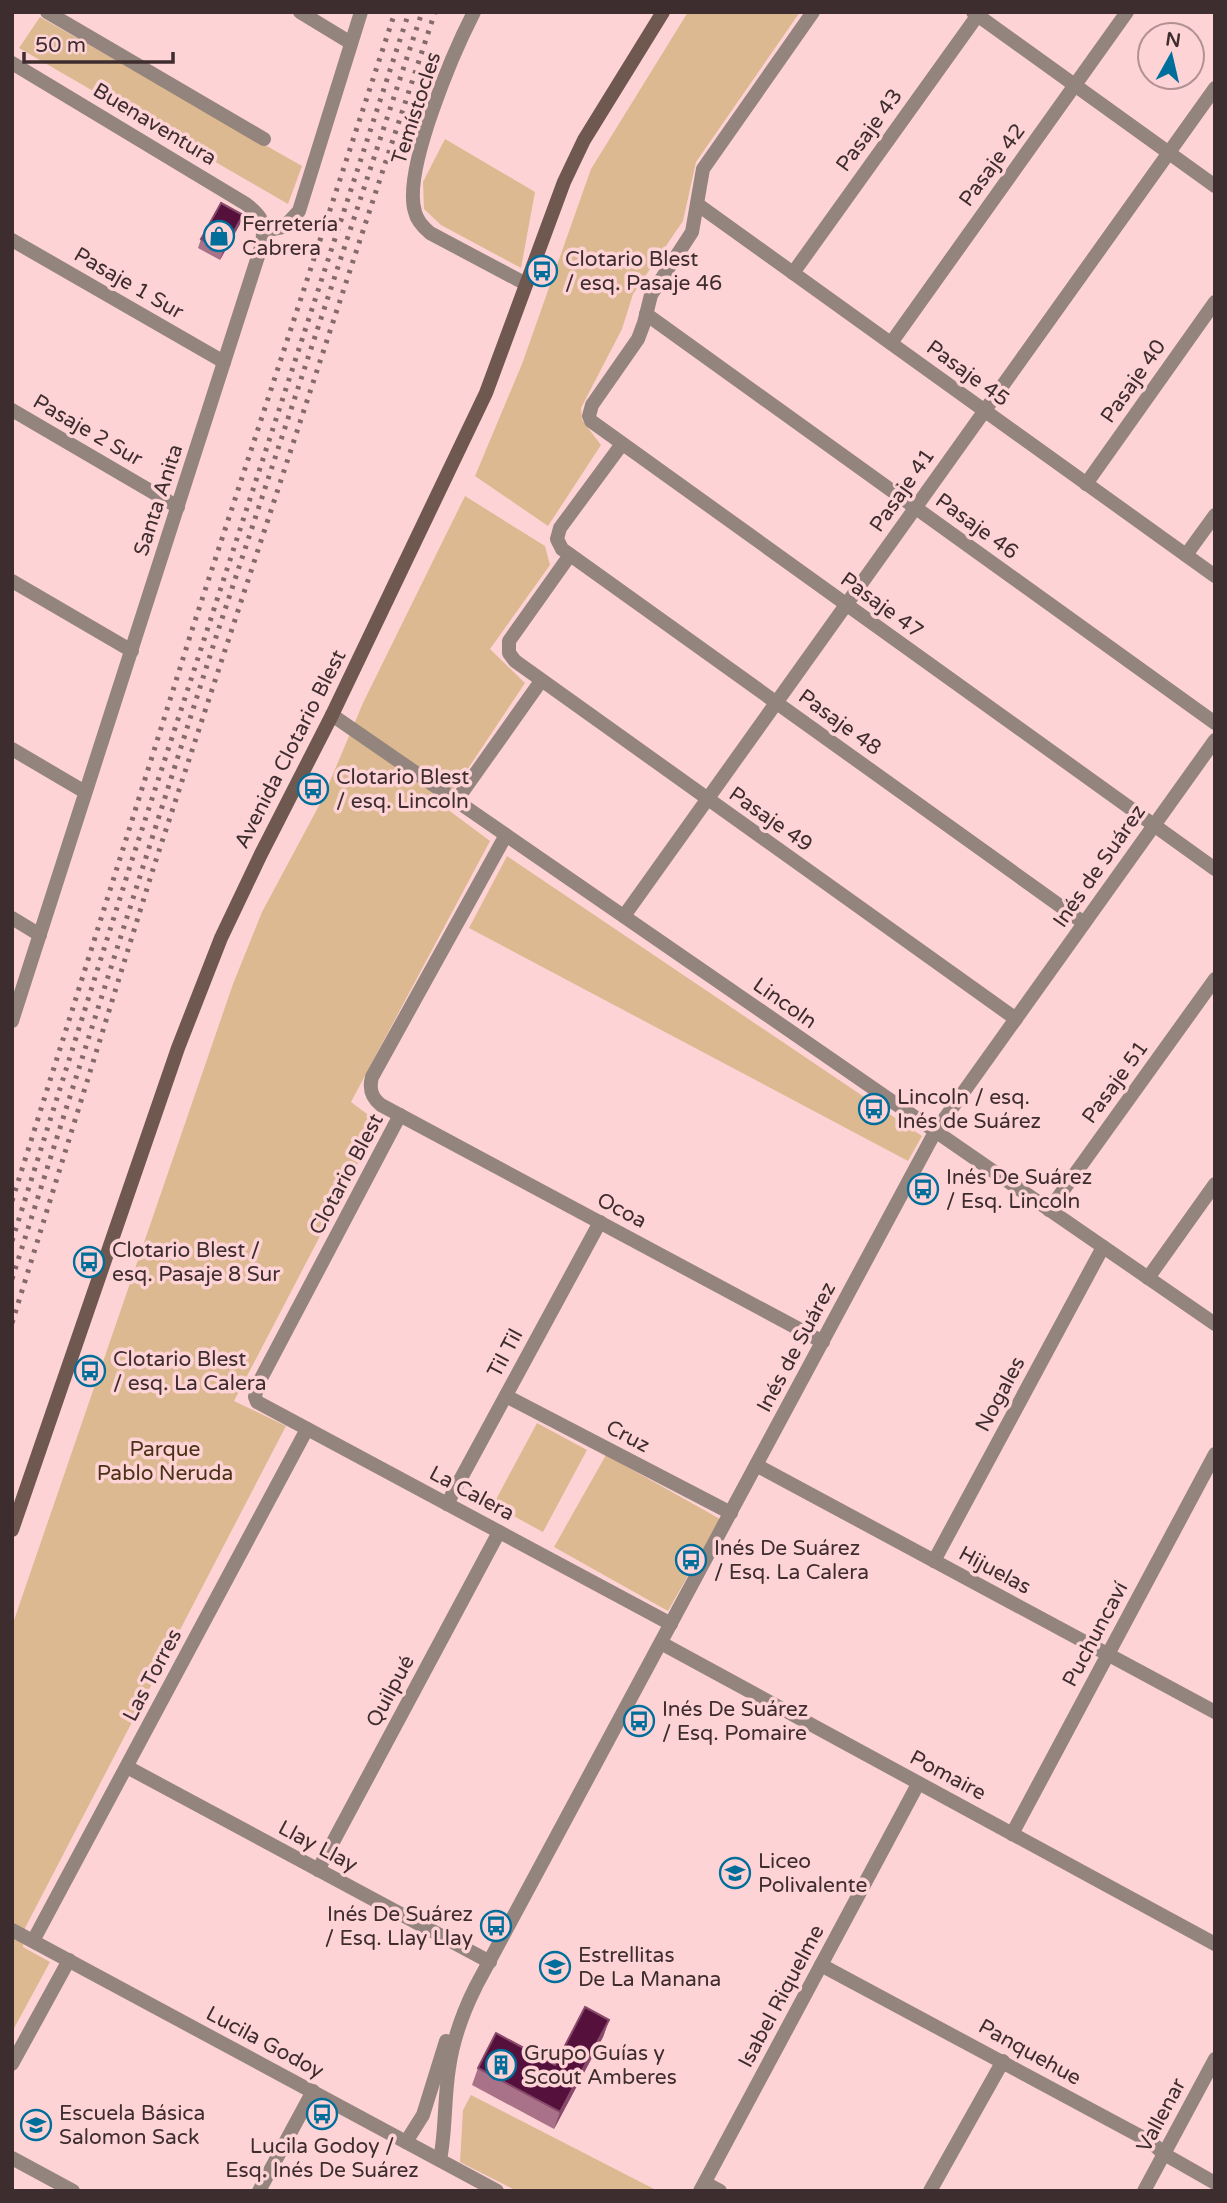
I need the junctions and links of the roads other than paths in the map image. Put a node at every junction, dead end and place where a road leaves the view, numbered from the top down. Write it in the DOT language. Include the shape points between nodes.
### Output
graph roads {
  1 [pos="47,12"];
  2 [pos="300,12"];
  3 [pos="361,12"];
  4 [pos="474,12"];
  5 [pos="663,12"];
  6 [pos="813,12"];
  7 [pos="1127,12"];
  8 [pos="977,13"];
  9 [pos="351,43"];
  10 [pos="12,63"];
  11 [pos="1075,85"];
  12 [pos="1215,88"];
  13 [pos="264,139"];
  14 [pos="1169,153"];
  15 [pos="1215,186"];
  16 [pos="697,204"];
  17 [pos="264,231"];
  18 [pos="12,240"];
  19 [pos="793,273"];
  20 [pos="526,284"];
  21 [pos="1215,302"];
  22 [pos="646,314"];
  23 [pos="891,343"];
  24 [pos="225,362"];
  25 [pos="12,410"];
  26 [pos="985,410"];
  27 [pos="622,444"];
  28 [pos="1086,484"];
  29 [pos="178,507"];
  30 [pos="915,507"];
  31 [pos="1215,515"];
  32 [pos="570,555"];
  33 [pos="1186,555"];
  34 [pos="1215,576"];
  35 [pos="12,581"];
  36 [pos="846,605"];
  37 [pos="132,650"];
  38 [pos="541,681"];
  39 [pos="776,703"];
  40 [pos="332,715"];
  41 [pos="1215,723"];
  42 [pos="1215,740"];
  43 [pos="12,749"];
  44 [pos="85,792"];
  45 [pos="707,800"];
  46 [pos="456,801"];
  47 [pos="1154,826"];
  48 [pos="506,835"];
  49 [pos="1215,869"];
  50 [pos="624,916"];
  51 [pos="12,918"];
  52 [pos="1084,923"];
  53 [pos="40,935"];
  54 [pos="1215,979"];
  55 [pos="1016,1019"];
  56 [pos="12,1021"];
  57 [pos="400,1115"];
  58 [pos="935,1132"];
  59 [pos="1215,1184"];
  60 [pos="1049,1210"];
  61 [pos="600,1222"];
  62 [pos="1103,1247"];
  63 [pos="1147,1278"];
  64 [pos="1215,1324"];
  65 [pos="823,1342"];
  66 [pos="506,1396"];
  67 [pos="255,1397"];
  68 [pos="307,1429"];
  69 [pos="1215,1454"];
  70 [pos="756,1465"];
  71 [pos="447,1504"];
  72 [pos="731,1513"];
  73 [pos="12,1530"];
  74 [pos="499,1532"];
  75 [pos="934,1561"];
  76 [pos="671,1624"];
  77 [pos="661,1643"];
  78 [pos="1108,1655"];
  79 [pos="1215,1712"];
  80 [pos="127,1767"];
  81 [pos="918,1784"];
  82 [pos="1012,1834"];
  83 [pos="318,1870"];
  84 [pos="12,1930"];
  85 [pos="33,1941"];
  86 [pos="1215,1944"];
  87 [pos="69,1960"];
  88 [pos="489,1962"];
  89 [pos="821,1965"];
  90 [pos="466,2007"];
  91 [pos="1215,2059"];
  92 [pos="1003,2061"];
  93 [pos="12,2064"];
  94 [pos="313,2091"];
  95 [pos="406,2142"];
  96 [pos="1164,2154"];
  97 [pos="12,2158"];
  98 [pos="440,2160"];
  99 [pos="1215,2183"];
  100 [pos="703,2187"];
  101 [pos="73,2191"];
  102 [pos="259,2191"];
  103 [pos="497,2191"];
  104 [pos="720,2191"];
  105 [pos="930,2191"];
  106 [pos="1144,2191"];
  1 -- 13 [label="street, Buenaventura"];
  2 -- 9 [label="street"];
  3 -- 9 [label="street"];
  4 -- 20 [label="street, Temístocles" via="428,126 413,188 414,210 430,233"];
  5 -- 20 [label="main road, Avenida Clotario Blest" via="584,140"];
  6 -- 16 [label="street" via="709,159 700,176"];
  7 -- 11 [label="street, Pasaje 42"];
  8 -- 11 [label="street"];
  8 -- 19 [label="street, Pasaje 43"];
  9 -- 17 [label="street" via="299,211 284,227"];
  10 -- 17 [label="street, Buenaventura" via="246,204 260,215"];
  11 -- 14 [label="street"];
  11 -- 23 [label="street, Pasaje 42"];
  12 -- 14 [label="street, Pasaje 41"];
  14 -- 15 [label="street"];
  14 -- 26 [label="street, Pasaje 41"];
  16 -- 19 [label="street, Pasaje 45"];
  16 -- 22 [label="street" via="692,232 651,295"];
  17 -- 24 [label="street, Santa Anita"];
  18 -- 24 [label="street, Pasaje 1 Sur"];
  19 -- 23 [label="street, Pasaje 45"];
  20 -- 40 [label="main road, Avenida Clotario Blest" via="496,370"];
  21 -- 28 [label="street, Pasaje 40"];
  22 -- 27 [label="street, Pasaje 47" via="638,339 589,416 594,425"];
  22 -- 30 [label="street, Pasaje 46"];
  23 -- 26 [label="street, Pasaje 45"];
  24 -- 29 [label="street, Santa Anita"];
  25 -- 29 [label="street, Pasaje 2 Sur"];
  26 -- 28 [label="street, Pasaje 45"];
  26 -- 30 [label="street, Pasaje 41"];
  27 -- 32 [label="street" via="558,534 559,545"];
  27 -- 36 [label="street, Pasaje 47"];
  28 -- 33 [label="street, Pasaje 45"];
  29 -- 37 [label="street, Santa Anita"];
  30 -- 36 [label="street, Pasaje 41"];
  30 -- 41 [label="street, Pasaje 46"];
  31 -- 33 [label="street"];
  32 -- 38 [label="street, Pasaje 49" via="513,634 508,648 514,662"];
  32 -- 39 [label="street, Pasaje 48"];
  33 -- 34 [label="street, Pasaje 45"];
  35 -- 37 [label="street"];
  36 -- 39 [label="street, Pasaje 41"];
  36 -- 47 [label="street, Pasaje 47"];
  37 -- 44 [label="street, Santa Anita"];
  38 -- 45 [label="street, Pasaje 49"];
  38 -- 46 [label="street"];
  39 -- 45 [label="street, Pasaje 41"];
  39 -- 52 [label="street, Pasaje 48"];
  40 -- 46 [label="street, Lincoln"];
  40 -- 73 [label="main road, Avenida Clotario Blest" via="198,993"];
  42 -- 47 [label="street, Inés de Suárez"];
  43 -- 44 [label="street"];
  44 -- 53 [label="street, Santa Anita"];
  45 -- 50 [label="street, Pasaje 41"];
  45 -- 55 [label="street, Pasaje 49"];
  46 -- 48 [label="street, Lincoln"];
  47 -- 49 [label="street, Pasaje 47"];
  47 -- 52 [label="street, Inés de Suárez"];
  48 -- 50 [label="street, Lincoln"];
  48 -- 57 [label="street, Clotario Blest" via="372,1077 370,1092 376,1101"];
  50 -- 58 [label="street, Lincoln"];
  51 -- 53 [label="street"];
  52 -- 55 [label="street, Inés de Suárez"];
  53 -- 56 [label="street, Santa Anita"];
  54 -- 60 [label="street, Pasaje 51"];
  55 -- 58 [label="street, Inés de Suárez"];
  57 -- 61 [label="street, Ocoa"];
  57 -- 67 [label="street, Clotario Blest"];
  58 -- 60 [label="street, Lincoln"];
  58 -- 65 [label="street, Inés de Suárez"];
  59 -- 63 [label="street"];
  60 -- 62 [label="street, Lincoln"];
  61 -- 65 [label="street, Ocoa"];
  61 -- 66 [label="street, Til Til"];
  62 -- 63 [label="street, Lincoln"];
  62 -- 75 [label="street, Nogales"];
  63 -- 64 [label="street, Lincoln"];
  65 -- 70 [label="street, Inés de Suárez"];
  66 -- 71 [label="street, Til Til"];
  66 -- 72 [label="street, Cruz"];
  67 -- 68 [label="street, La Calera"];
  68 -- 71 [label="street, La Calera"];
  68 -- 80 [label="street, Las Torres"];
  69 -- 78 [label="street, Puchuncaví"];
  70 -- 72 [label="street, Inés de Suárez"];
  70 -- 75 [label="street, Hijuelas"];
  71 -- 74 [label="street, La Calera"];
  72 -- 76 [label="street, Inés de Suárez"];
  74 -- 76 [label="street, La Calera"];
  74 -- 83 [label="street, Quilpué"];
  75 -- 78 [label="street, Hijuelas"];
  76 -- 77 [label="street, Inés de Suárez"];
  77 -- 81 [label="street, Pomaire"];
  77 -- 88 [label="street, Inés de Suárez"];
  78 -- 79 [label="street, Hijuelas"];
  78 -- 82 [label="street, Puchuncaví"];
  80 -- 83 [label="street, Llay Llay"];
  80 -- 85 [label="street, Las Torres"];
  81 -- 82 [label="street, Pomaire"];
  81 -- 89 [label="street, Isabel Riquelme"];
  82 -- 86 [label="street, Pomaire"];
  83 -- 88 [label="street, Llay Llay"];
  84 -- 85 [label="street, Lucila Godoy"];
  85 -- 87 [label="street, Lucila Godoy"];
  87 -- 93 [label="street"];
  87 -- 94 [label="street, Lucila Godoy"];
  88 -- 90 [label="street, Inés de Suárez"];
  89 -- 92 [label="street, Panquehue"];
  89 -- 100 [label="street, Isabel Riquelme"];
  90 -- 95 [label="street, Inés de Suárez" via="448,2037 423,2115"];
  90 -- 98 [label="street, Inés de Suárez" via="449,2068"];
  91 -- 96 [label="street, Vallenar"];
  92 -- 96 [label="street, Panquehue" via="1151,2142"];
  92 -- 105 [label="street"];
  94 -- 95 [label="street, Lucila Godoy"];
  94 -- 102 [label="street"];
  95 -- 98 [label="street, Lucila Godoy"];
  96 -- 99 [label="street, Panquehue"];
  96 -- 106 [label="street, Vallenar"];
  97 -- 101 [label="street"];
  98 -- 103 [label="street, Lucila Godoy"];
  100 -- 104 [label="street"];
}
